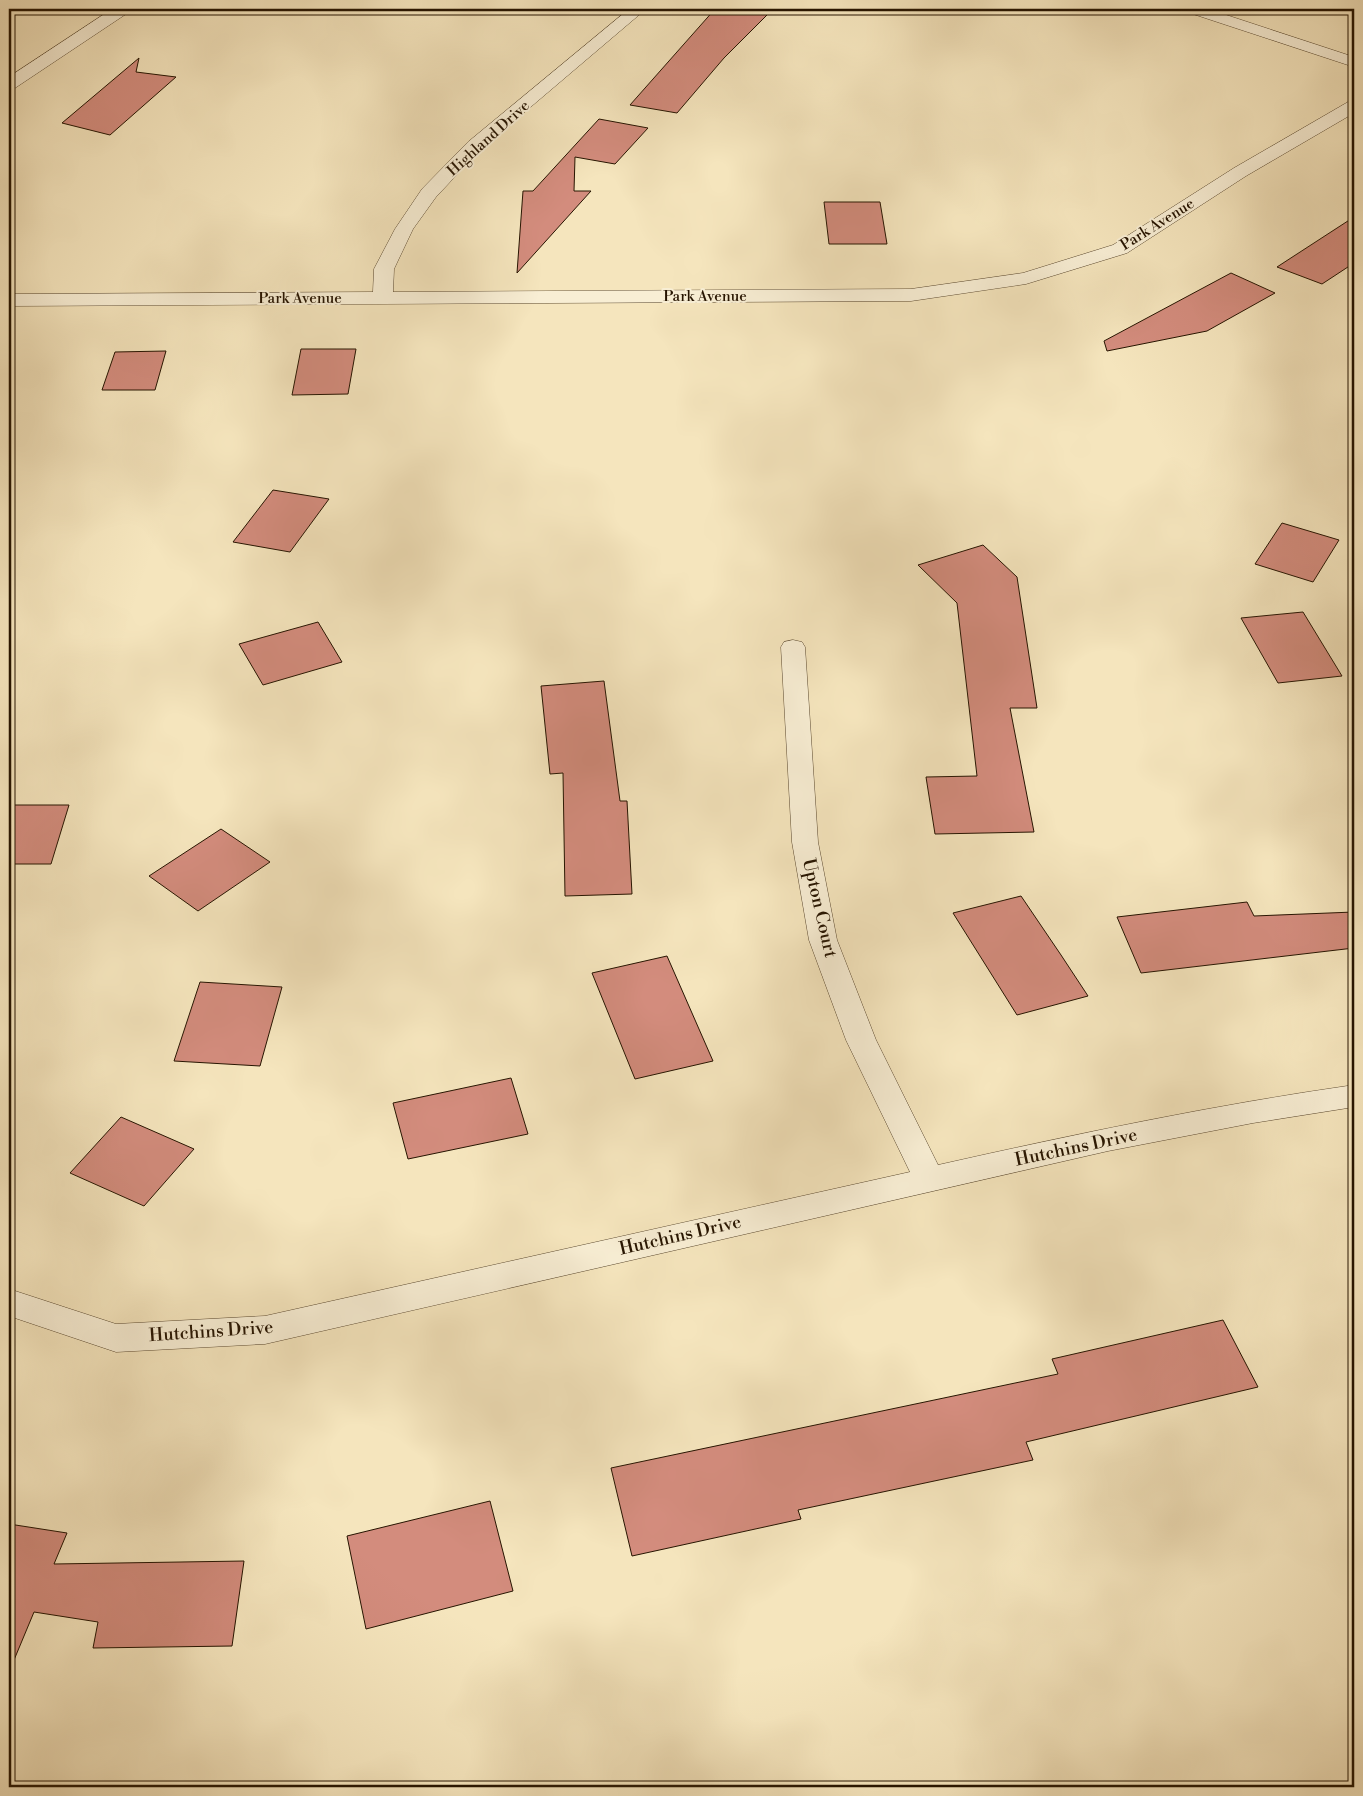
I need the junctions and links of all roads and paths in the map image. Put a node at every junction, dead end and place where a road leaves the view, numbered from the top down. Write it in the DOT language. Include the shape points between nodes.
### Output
graph roads {
  1 [pos="123,9"];
  2 [pos="638,9"];
  3 [pos="1193,9"];
  4 [pos="1354,62"];
  5 [pos="9,84"];
  6 [pos="1354,106"];
  7 [pos="383,298"];
  8 [pos="9,300"];
  9 [pos="793,647"];
  10 [pos="1354,1096"];
  11 [pos="929,1178"];
  12 [pos="9,1303"];
  1 -- 5 [label="street"];
  2 -- 7 [label="street, Highland Drive" via="474,146 429,194 404,229 384,269"];
  3 -- 4 [label="street"];
  6 -- 7 [label="street, Park Avenue" via="1240,172 1120,249 1026,278 911,294"];
  7 -- 8 [label="street, Park Avenue"];
  9 -- 11 [label="street, Upton Court" via="804,842 823,940 861,1040"];
  10 -- 11 [label="street, Hutchins Drive" via="1234,1114"];
  11 -- 12 [label="street, Hutchins Drive" via="265,1330 116,1338"];
}
